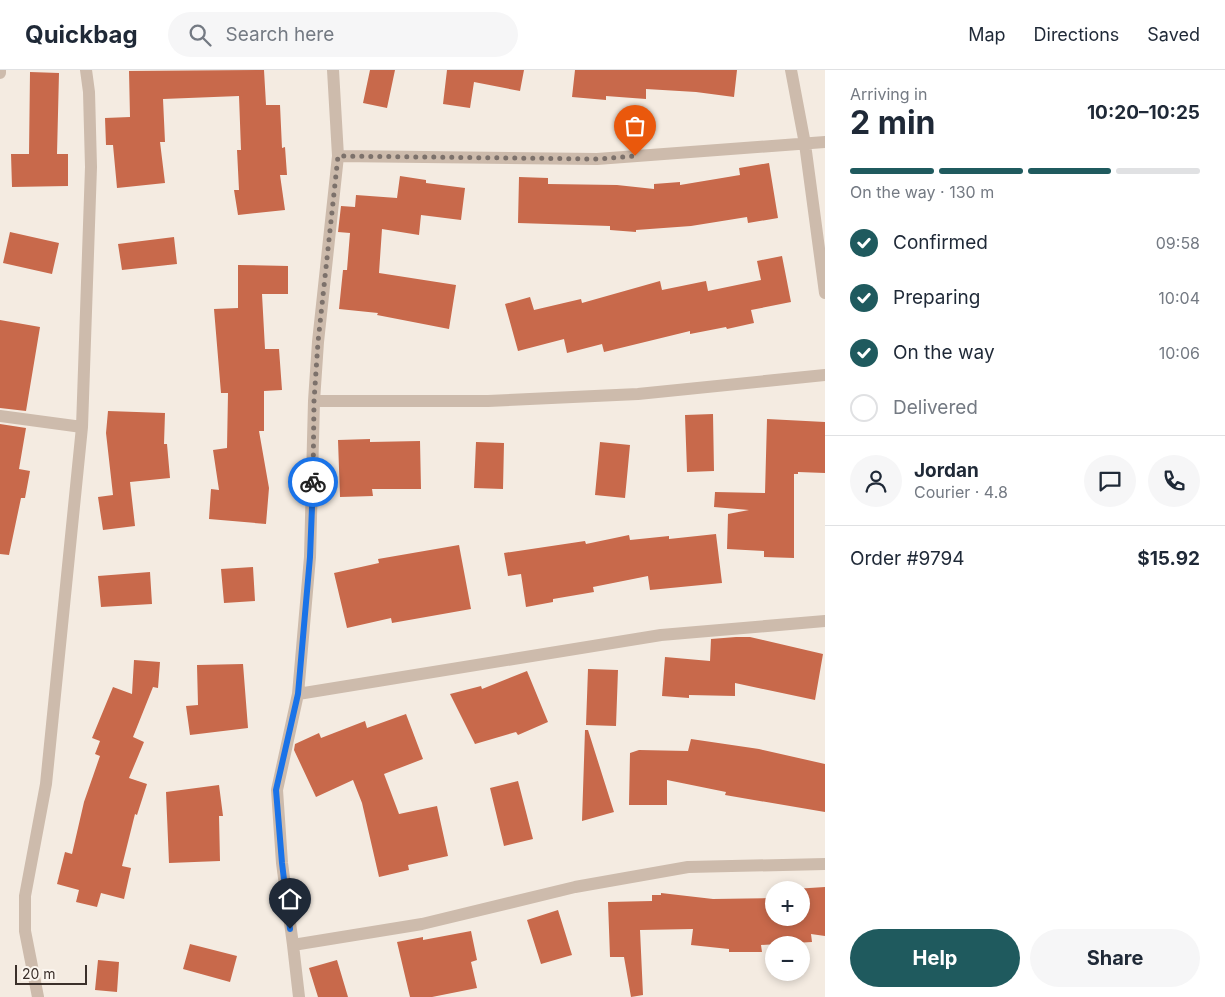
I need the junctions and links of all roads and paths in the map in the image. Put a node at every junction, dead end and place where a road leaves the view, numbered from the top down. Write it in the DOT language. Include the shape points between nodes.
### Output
graph roads {
  1 [pos="86,70"];
  2 [pos="333,70"];
  3 [pos="791,70"];
  4 [pos="825,142"];
  5 [pos="805,144"];
  6 [pos="338,156"];
  7 [pos="825,293"];
  8 [pos="825,375"];
  9 [pos="314,401"];
  10 [pos="0,416"];
  11 [pos="82,427"];
  12 [pos="825,621"];
  13 [pos="298,694"];
  14 [pos="825,864"];
  15 [pos="292,945"];
  16 [pos="38,997"];
  17 [pos="299,997"];
  1 -- 11 [label="street" via="91,167"];
  2 -- 6 [label="street"];
  3 -- 5 [label="street"];
  4 -- 5 [label="street"];
  5 -- 6 [label="street" via="597,159"];
  5 -- 7 [label="street"];
  6 -- 9 [label="street"];
  8 -- 9 [label="street" via="638,394 488,401"];
  9 -- 13 [label="street" via="310,557"];
  10 -- 11 [label="street"];
  11 -- 16 [label="street" via="46,784 25,896 25,931"];
  12 -- 13 [label="street" via="660,635"];
  13 -- 15 [label="street" via="276,790"];
  14 -- 15 [label="street" via="688,867 575,887 422,924"];
  15 -- 17 [label="street"];
}
